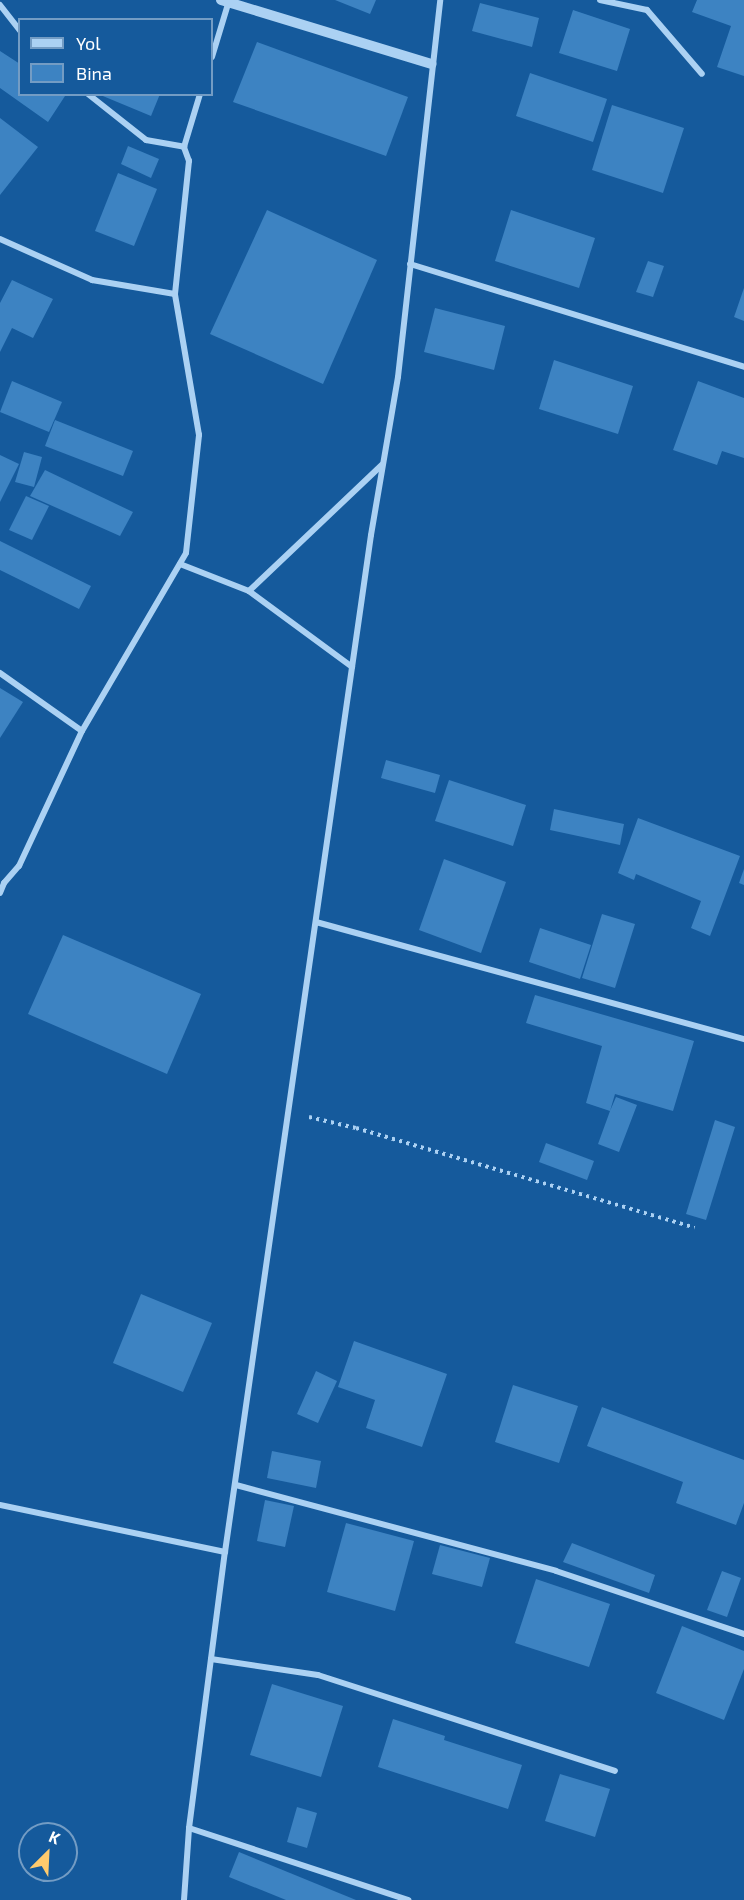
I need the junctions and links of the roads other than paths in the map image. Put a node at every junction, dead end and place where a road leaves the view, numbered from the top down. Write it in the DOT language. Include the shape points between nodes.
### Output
graph roads {
  1 [pos="440,0"];
  2 [pos="600,0"];
  3 [pos="224,2"];
  4 [pos="0,5"];
  5 [pos="18,28"];
  6 [pos="213,52"];
  7 [pos="431,64"];
  8 [pos="702,74"];
  9 [pos="91,96"];
  10 [pos="199,96"];
  11 [pos="184,147"];
  12 [pos="0,239"];
  13 [pos="410,264"];
  14 [pos="175,294"];
  15 [pos="744,367"];
  16 [pos="383,465"];
  17 [pos="180,564"];
  18 [pos="249,591"];
  19 [pos="352,667"];
  20 [pos="0,673"];
  21 [pos="82,731"];
  22 [pos="2,881"];
  23 [pos="0,893"];
  24 [pos="316,922"];
  25 [pos="744,1039"];
  26 [pos="236,1485"];
  27 [pos="0,1505"];
  28 [pos="225,1551"];
  29 [pos="744,1634"];
  30 [pos="211,1659"];
  31 [pos="615,1771"];
  32 [pos="189,1828"];
  33 [pos="184,1900"];
  34 [pos="408,1900"];
  1 -- 7 [label="street"];
  2 -- 8 [label="street" via="647,10"];
  3 -- 6 [label="street"];
  3 -- 7 [label="street"];
  4 -- 5 [label="street"];
  7 -- 13 [label="street"];
  9 -- 11 [label="street" via="146,140"];
  10 -- 11 [label="street"];
  11 -- 14 [label="street" via="189,161"];
  12 -- 14 [label="street" via="92,280"];
  13 -- 15 [label="street"];
  13 -- 16 [label="street" via="398,377"];
  14 -- 17 [label="street" via="199,435 186,553"];
  16 -- 18 [label="street"];
  16 -- 19 [label="street"];
  17 -- 18 [label="street"];
  17 -- 21 [label="street"];
  18 -- 19 [label="street"];
  19 -- 24 [label="street"];
  20 -- 21 [label="street"];
  21 -- 22 [label="street" via="19,866"];
  22 -- 23 [label="street"];
  24 -- 25 [label="street"];
  24 -- 26 [label="street"];
  26 -- 28 [label="street"];
  26 -- 29 [label="street" via="556,1571"];
  27 -- 28 [label="street"];
  28 -- 30 [label="street"];
  30 -- 31 [label="street" via="318,1675"];
  30 -- 32 [label="street"];
  32 -- 33 [label="street"];
  32 -- 34 [label="street"];
}
